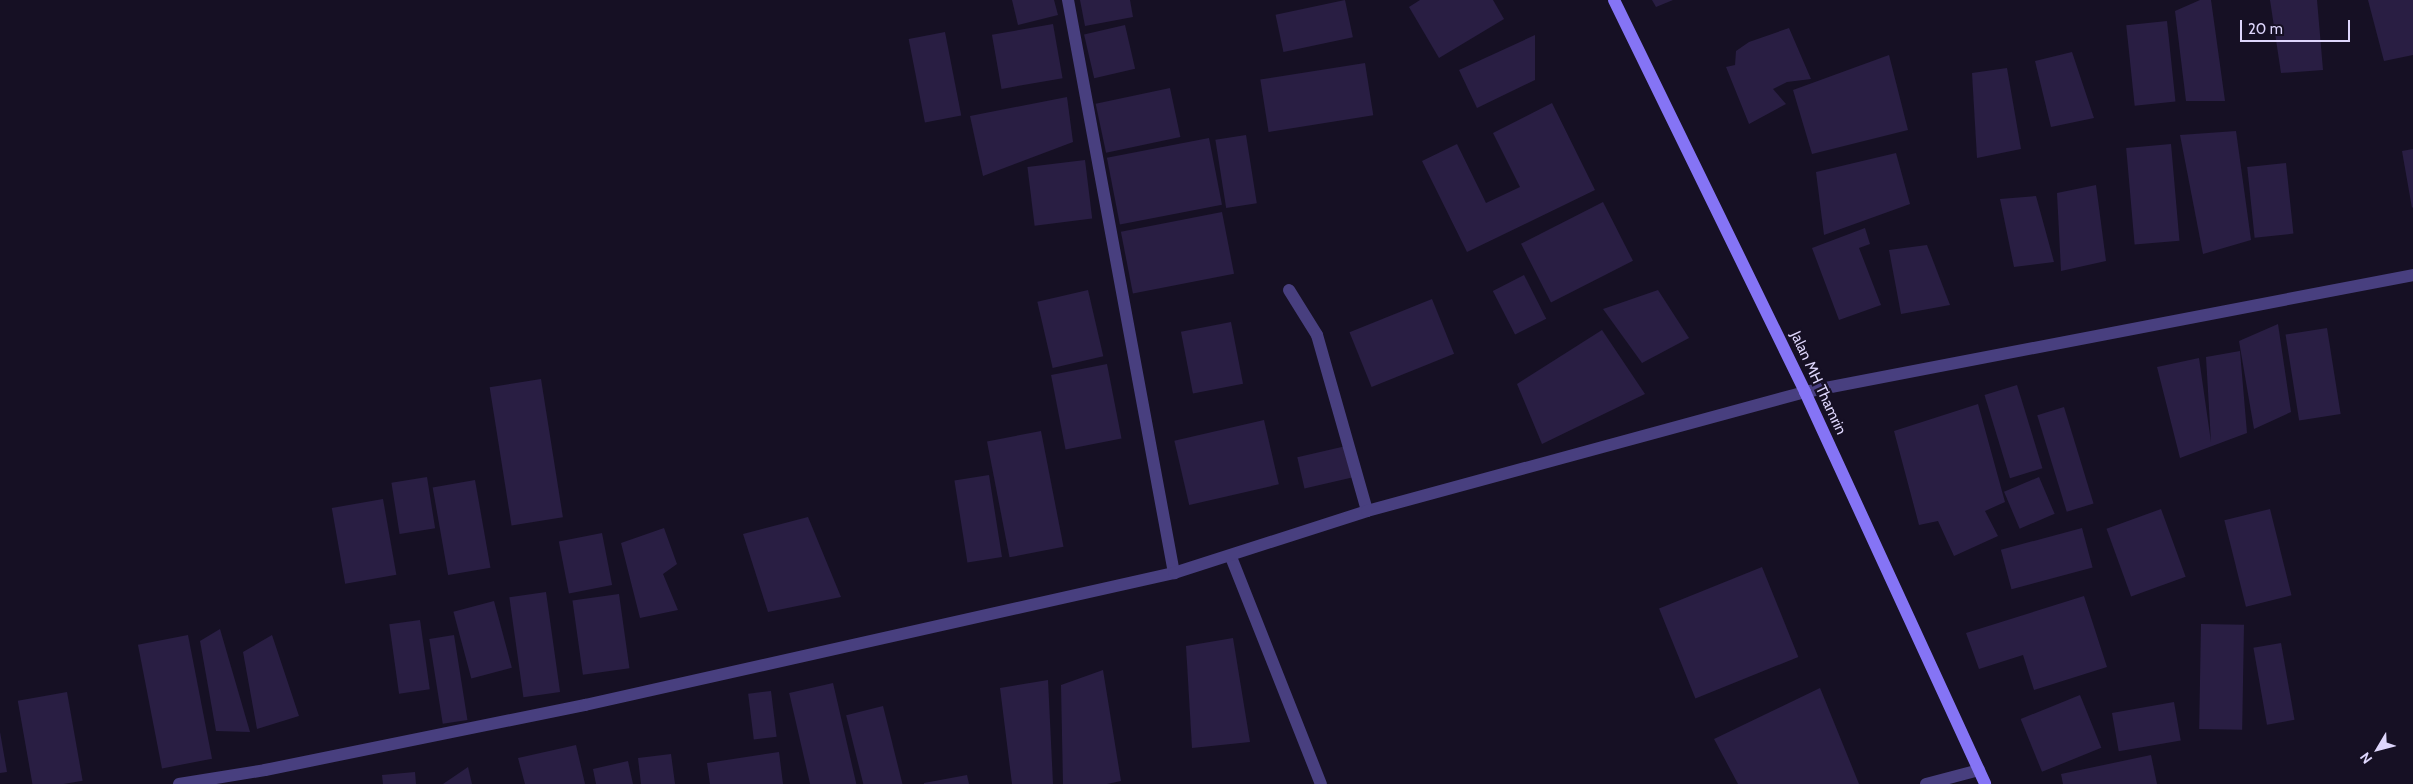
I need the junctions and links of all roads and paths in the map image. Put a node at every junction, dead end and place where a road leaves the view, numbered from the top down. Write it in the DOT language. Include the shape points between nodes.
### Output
graph roads {
  1 [pos="1068,0"];
  2 [pos="1614,0"];
  3 [pos="2413,275"];
  4 [pos="1289,290"];
  5 [pos="1805,392"];
  6 [pos="1367,512"];
  7 [pos="1230,557"];
  8 [pos="1174,573"];
  9 [pos="1979,770"];
  10 [pos="179,784"];
  11 [pos="1321,784"];
  12 [pos="1926,784"];
  13 [pos="1985,784"];
  1 -- 8 [label="street"];
  2 -- 5 [label="main road, Jalan MH Thamrin"];
  3 -- 5 [label="street"];
  4 -- 6 [label="street" via="1317,335"];
  5 -- 6 [label="street"];
  5 -- 9 [label="main road, Jalan MH Thamrin"];
  6 -- 7 [label="street"];
  7 -- 8 [label="street"];
  7 -- 11 [label="street"];
  8 -- 10 [label="street" via="584,705 265,770"];
  9 -- 12 [label="street"];
  9 -- 13 [label="main road, Jalan MH Thamrin"];
}
